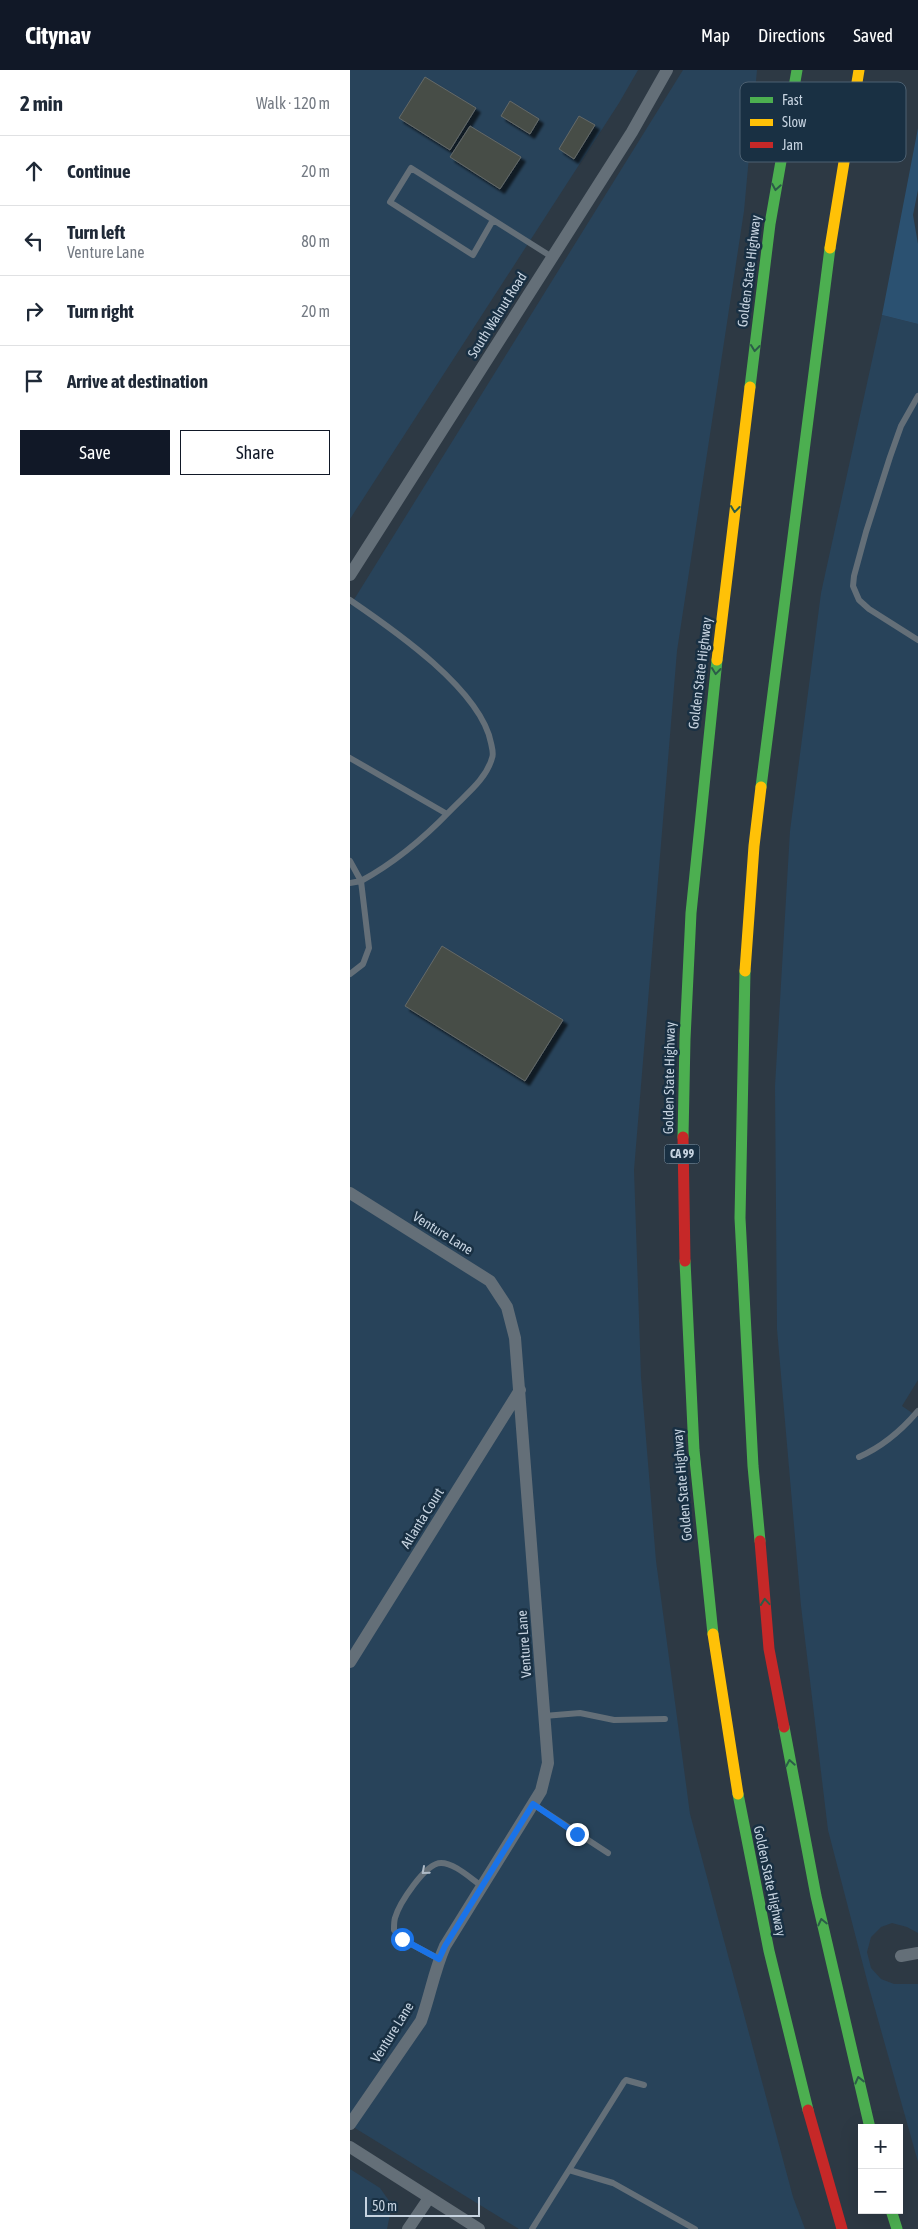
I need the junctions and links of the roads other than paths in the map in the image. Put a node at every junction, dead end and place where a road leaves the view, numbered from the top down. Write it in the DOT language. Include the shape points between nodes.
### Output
graph roads {
  1 [pos="667,70"];
  2 [pos="781,162"];
  3 [pos="843,162"];
  4 [pos="493,220"];
  5 [pos="552,257"];
  6 [pos="918,396"];
  7 [pos="350,574"];
  8 [pos="350,600"];
  9 [pos="918,640"];
  10 [pos="350,758"];
  11 [pos="447,814"];
  12 [pos="350,861"];
  13 [pos="361,881"];
  14 [pos="350,883"];
  15 [pos="350,974"];
  16 [pos="350,1193"];
  17 [pos="520,1390"];
  18 [pos="918,1411"];
  19 [pos="859,1457"];
  20 [pos="350,1662"];
  21 [pos="544,1716"];
  22 [pos="665,1719"];
  23 [pos="533,1804"];
  24 [pos="608,1854"];
  25 [pos="482,1886"];
  26 [pos="918,1953"];
  27 [pos="901,1956"];
  28 [pos="439,1959"];
  29 [pos="644,2085"];
  30 [pos="350,2124"];
  31 [pos="869,2124"];
  32 [pos="350,2147"];
  33 [pos="569,2170"];
  34 [pos="429,2198"];
  35 [pos="891,2214"];
  36 [pos="408,2229"];
  37 [pos="479,2229"];
  38 [pos="532,2229"];
  39 [pos="695,2229"];
  40 [pos="842,2229"];
  41 [pos="897,2229"];
  1 -- 5 [label="street, South Walnut Road" via="632,132"];
  2 -- 40 [label="highway, Golden State Highway / CA 99, one-way" via="771,215 703,780 691,907 682,1161 684,1278 696,1478 716,1658 737,1793 775,1980"];
  31 -- 3 [label="highway, one-way" via="816,1896 769,1649 752,1466 740,1218 745,970 755,837"];
  4 -- 4 [label="lane" via="411,168 390,202 473,255"];
  4 -- 5 [label="lane"];
  5 -- 7 [label="street, South Walnut Road"];
  6 -- 9 [label="lane" via="901,426 890,457 853,586 859,600 869,609"];
  8 -- 11 [label="lane" via="413,644 440,670 477,710 489,735 493,756 486,774"];
  10 -- 11 [label="lane"];
  11 -- 13 [label="lane" via="423,838"];
  12 -- 13 [label="lane"];
  13 -- 14 [label="lane"];
  13 -- 15 [label="lane" via="369,948 363,964"];
  16 -- 17 [label="street, Venture Lane" via="490,1281 507,1307 516,1338"];
  17 -- 20 [label="street, Atlanta Court"];
  17 -- 21 [label="street, Venture Lane"];
  18 -- 19 [label="lane" via="905,1427 875,1450"];
  21 -- 22 [label="lane" via="580,1713 614,1720"];
  21 -- 23 [label="street, Venture Lane" via="548,1763 541,1791"];
  23 -- 24 [label="lane"];
  23 -- 25 [label="street, Venture Lane"];
  25 -- 28 [label="street, Venture Lane"];
  25 -- 28 [label="lane, one-way" via="441,1862 428,1867 420,1875 395,1918 394,1930 402,1939"];
  26 -- 27 [label="street"];
  28 -- 30 [label="street, Venture Lane" via="421,2021"];
  29 -- 33 [label="lane" via="624,2082"];
  32 -- 34 [label="street"];
  33 -- 38 [label="lane"];
  33 -- 39 [label="lane" via="613,2182"];
  34 -- 36 [label="street"];
  34 -- 37 [label="street"];
  35 -- 41 [label="highway"];
}
